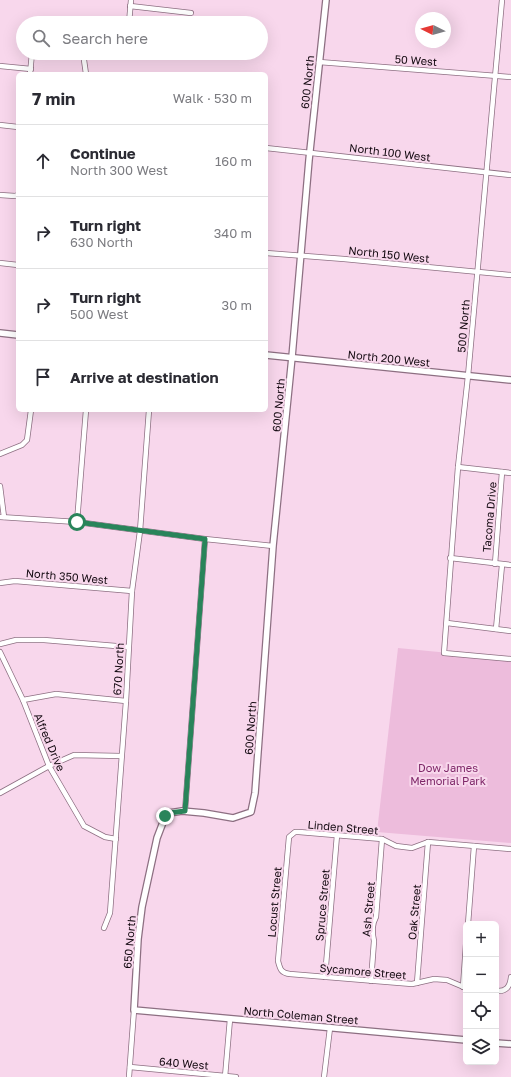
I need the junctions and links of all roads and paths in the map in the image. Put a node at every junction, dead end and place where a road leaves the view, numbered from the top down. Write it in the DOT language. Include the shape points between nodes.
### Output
graph roads {
  1 [pos="131,0"];
  2 [pos="326,0"];
  3 [pos="502,0"];
  4 [pos="130,6"];
  5 [pos="191,13"];
  6 [pos="129,16"];
  7 [pos="31,60"];
  8 [pos="84,60"];
  9 [pos="319,62"];
  10 [pos="0,66"];
  11 [pos="30,71"];
  12 [pos="86,72"];
  13 [pos="496,76"];
  14 [pos="511,77"];
  15 [pos="0,125"];
  16 [pos="16,127"];
  17 [pos="268,148"];
  18 [pos="310,152"];
  19 [pos="487,173"];
  20 [pos="511,175"];
  21 [pos="0,195"];
  22 [pos="16,195"];
  23 [pos="268,253"];
  24 [pos="300,256"];
  25 [pos="0,263"];
  26 [pos="16,265"];
  27 [pos="477,272"];
  28 [pos="511,275"];
  29 [pos="0,333"];
  30 [pos="16,335"];
  31 [pos="268,355"];
  32 [pos="292,357"];
  33 [pos="468,376"];
  34 [pos="511,380"];
  35 [pos="31,412"];
  36 [pos="86,412"];
  37 [pos="149,412"];
  38 [pos="0,454"];
  39 [pos="458,467"];
  40 [pos="502,472"];
  41 [pos="511,473"];
  42 [pos="0,486"];
  43 [pos="2,517"];
  44 [pos="77,522"];
  45 [pos="140,531"];
  46 [pos="205,539"];
  47 [pos="274,546"];
  48 [pos="450,558"];
  49 [pos="495,564"];
  50 [pos="502,564"];
  51 [pos="511,565"];
  52 [pos="0,583"];
  53 [pos="132,591"];
  54 [pos="446,623"];
  55 [pos="496,629"];
  56 [pos="511,631"];
  57 [pos="0,644"];
  58 [pos="128,647"];
  59 [pos="0,652"];
  60 [pos="511,659"];
  61 [pos="23,700"];
  62 [pos="126,701"];
  63 [pos="121,756"];
  64 [pos="49,766"];
  65 [pos="0,793"];
  66 [pos="185,811"];
  67 [pos="292,834"];
  68 [pos="337,835"];
  69 [pos="116,839"];
  70 [pos="382,839"];
  71 [pos="428,842"];
  72 [pos="474,846"];
  73 [pos="511,849"];
  74 [pos="468,921"];
  75 [pos="104,928"];
  76 [pos="282,971"];
  77 [pos="325,977"];
  78 [pos="511,977"];
  79 [pos="371,981"];
  80 [pos="417,983"];
  81 [pos="463,988"];
  82 [pos="499,992"];
  83 [pos="134,1010"];
  84 [pos="230,1019"];
  85 [pos="330,1028"];
  86 [pos="463,1040"];
  87 [pos="499,1043"];
  88 [pos="511,1044"];
  89 [pos="130,1067"];
  90 [pos="225,1076"];
  91 [pos="129,1077"];
  92 [pos="236,1077"];
  93 [pos="324,1077"];
  1 -- 4 [label="street"];
  2 -- 9 [label="street, 600 North"];
  3 -- 13 [label="street, 500 North"];
  4 -- 5 [label="street"];
  4 -- 6 [label="street"];
  7 -- 11 [label="street"];
  8 -- 12 [label="street"];
  9 -- 13 [label="street, 50 West"];
  9 -- 18 [label="street, 600 North"];
  10 -- 11 [label="street"];
  13 -- 14 [label="street, 50 West"];
  13 -- 19 [label="street, 500 North"];
  15 -- 16 [label="street"];
  17 -- 18 [label="street, North 100 West"];
  18 -- 19 [label="street, North 100 West"];
  18 -- 24 [label="street, 600 North"];
  19 -- 20 [label="street, North 100 West"];
  19 -- 27 [label="street, 500 North"];
  21 -- 22 [label="street"];
  23 -- 24 [label="street, North 150 West"];
  24 -- 27 [label="street, North 150 West"];
  24 -- 32 [label="street, 600 North"];
  25 -- 26 [label="street"];
  27 -- 28 [label="street, North 150 West"];
  27 -- 33 [label="street, 500 North"];
  29 -- 30 [label="street"];
  31 -- 32 [label="street, North 200 West"];
  32 -- 33 [label="street, North 200 West"];
  32 -- 47 [label="street, 600 North"];
  33 -- 34 [label="street, North 200 West"];
  33 -- 39 [label="street, 500 North"];
  35 -- 38 [label="street" via="27,440 22,445"];
  36 -- 44 [label="street"];
  37 -- 45 [label="street, 670 North"];
  39 -- 40 [label="street"];
  39 -- 48 [label="street, 500 North"];
  40 -- 41 [label="street"];
  40 -- 49 [label="street, Tacoma Drive"];
  42 -- 43 [label="street"];
  43 -- 44 [label="street"];
  44 -- 45 [label="street"];
  45 -- 46 [label="street"];
  45 -- 53 [label="street, 670 North"];
  46 -- 47 [label="street"];
  46 -- 66 [label="street"];
  47 -- 66 [label="street, 600 North" via="255,793 251,812 233,818"];
  48 -- 49 [label="street"];
  48 -- 54 [label="street, 500 North"];
  49 -- 50 [label="street"];
  50 -- 51 [label="street"];
  50 -- 55 [label="street"];
  52 -- 53 [label="street, North 350 West" via="15,581"];
  53 -- 58 [label="street, 670 North"];
  54 -- 55 [label="street"];
  54 -- 60 [label="street, 500 North" via="444,653"];
  55 -- 56 [label="street"];
  57 -- 58 [label="street" via="16,640 44,640"];
  58 -- 62 [label="street, 670 North"];
  59 -- 61 [label="street, Alfred Drive"];
  61 -- 62 [label="street" via="56,694"];
  61 -- 64 [label="street, Alfred Drive"];
  62 -- 63 [label="street, 670 North"];
  63 -- 64 [label="street" via="74,755"];
  63 -- 69 [label="street, 670 North"];
  64 -- 65 [label="street"];
  64 -- 69 [label="street, Alfred Drive" via="84,826 105,837"];
  66 -- 83 [label="street, 650 North" via="169,813 162,822 157,838 142,907"];
  67 -- 68 [label="street, Linden Street" via="299,832"];
  67 -- 76 [label="street, Locust Street" via="288,841 278,961"];
  68 -- 70 [label="street, Linden Street"];
  68 -- 77 [label="street, Spruce Street"];
  69 -- 75 [label="street, 670 North" via="110,913"];
  70 -- 71 [label="street, Linden Street" via="396,846 412,848"];
  70 -- 79 [label="street, Ash Street"];
  71 -- 72 [label="street, Linden Street"];
  71 -- 80 [label="street, Oak Street"];
  72 -- 73 [label="street, Linden Street"];
  72 -- 74 [label="street"];
  76 -- 77 [label="street, Sycamore Street"];
  77 -- 79 [label="street, Sycamore Street"];
  78 -- 82 [label="street" via="509,987"];
  79 -- 80 [label="street, Sycamore Street"];
  80 -- 81 [label="street, Sycamore Street" via="434,979 447,980"];
  83 -- 84 [label="street, North Coleman Street"];
  83 -- 89 [label="street, 650 North"];
  84 -- 85 [label="street, North Coleman Street"];
  84 -- 90 [label="street"];
  85 -- 86 [label="street, North Coleman Street"];
  85 -- 93 [label="street"];
  87 -- 88 [label="street"];
  89 -- 90 [label="street, 640 West"];
  89 -- 91 [label="street, 650 North"];
  90 -- 92 [label="street, 640 West"];
}
